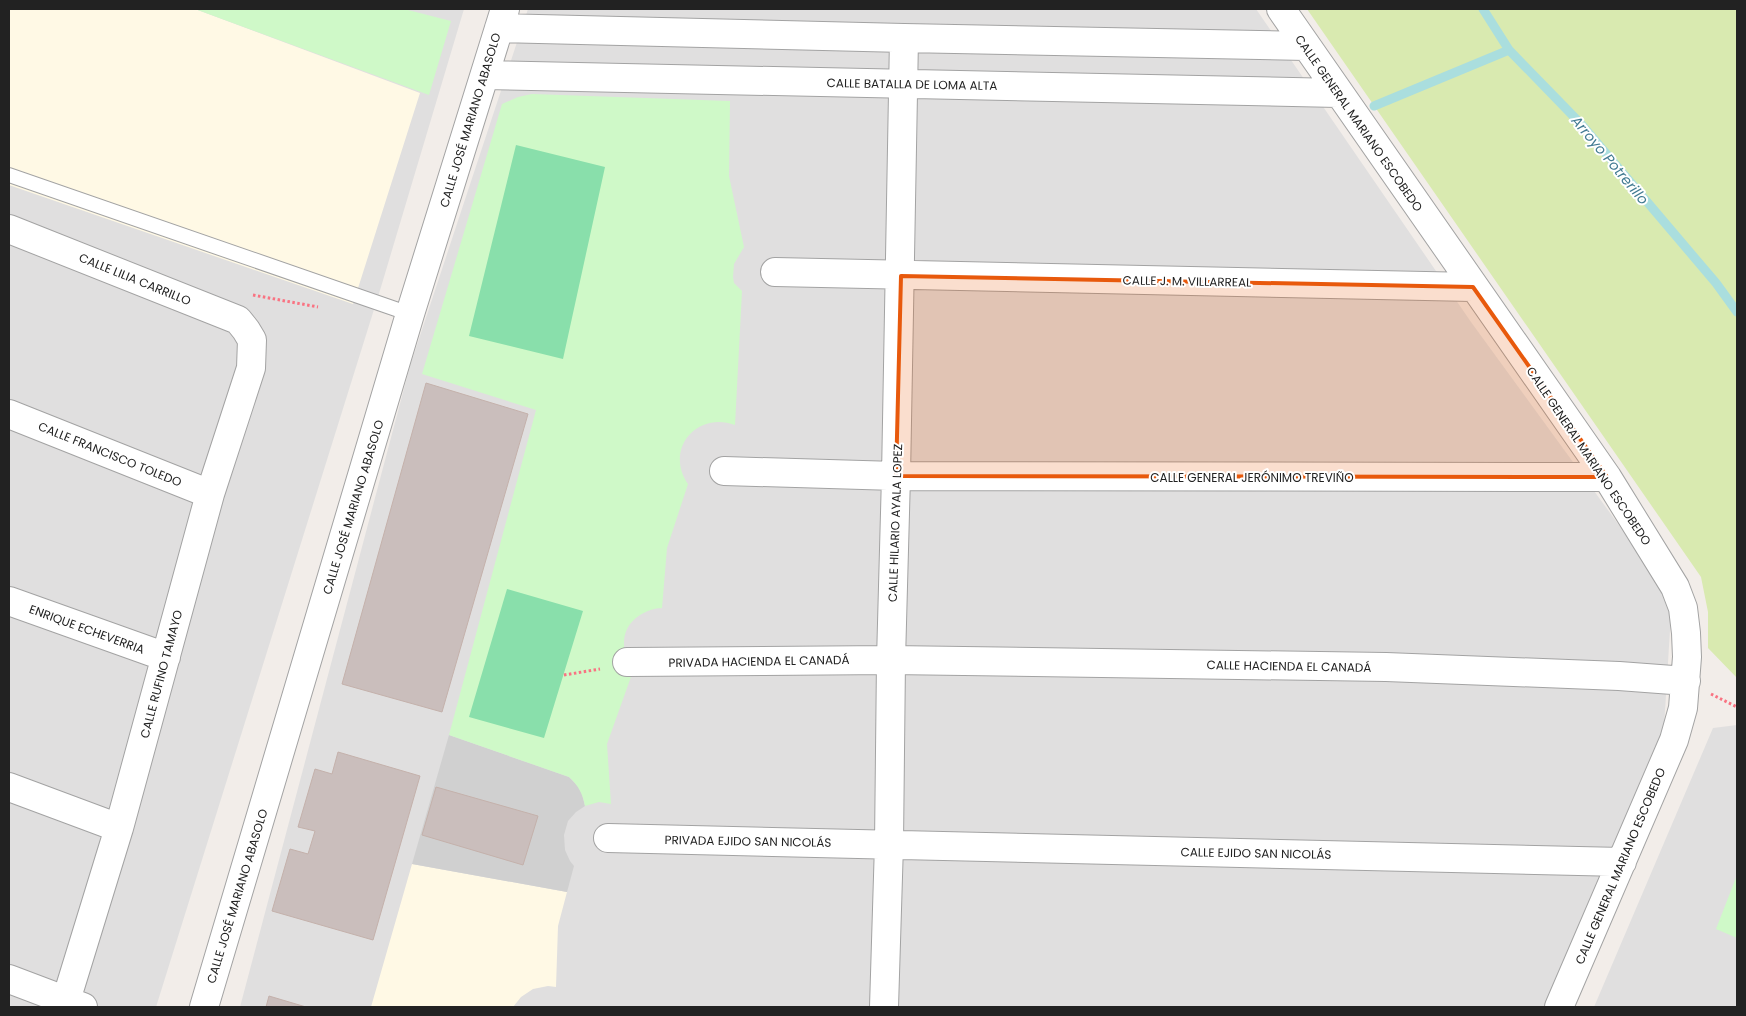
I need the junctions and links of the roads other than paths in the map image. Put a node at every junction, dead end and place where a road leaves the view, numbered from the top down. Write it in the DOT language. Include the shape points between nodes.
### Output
graph roads {
  1 [pos="1281,9"];
  2 [pos="502,18"];
  3 [pos="904,38"];
  4 [pos="1306,46"];
  5 [pos="485,75"];
  6 [pos="903,84"];
  7 [pos="1338,93"];
  8 [pos="9,176"];
  9 [pos="9,229"];
  10 [pos="776,272"];
  11 [pos="901,276"];
  12 [pos="1473,287"];
  13 [pos="410,314"];
  14 [pos="252,340"];
  15 [pos="9,414"];
  16 [pos="724,471"];
  17 [pos="896,476"];
  18 [pos="1607,478"];
  19 [pos="210,494"];
  20 [pos="9,600"];
  21 [pos="166,657"];
  22 [pos="891,660"];
  23 [pos="627,662"];
  24 [pos="1686,681"];
  25 [pos="9,787"];
  26 [pos="118,828"];
  27 [pos="608,838"];
  28 [pos="889,844"];
  29 [pos="1622,862"];
  30 [pos="9,980"];
  31 [pos="72,1005"];
  32 [pos="204,1007"];
  33 [pos="884,1007"];
  34 [pos="1559,1007"];
  1 -- 4 [label="street, CALLE GENERAL MARIANO ESCOBEDO"];
  2 -- 3 [label="street"];
  2 -- 5 [label="street, CALLE JOSÉ MARIANO ABASOLO"];
  3 -- 4 [label="street"];
  3 -- 6 [label="street, CALLE HILARIO AYALA LOPEZ"];
  4 -- 7 [label="street, CALLE GENERAL MARIANO ESCOBEDO"];
  5 -- 6 [label="street, CALLE BATALLA DE LOMA ALTA"];
  5 -- 13 [label="street, CALLE JOSÉ MARIANO ABASOLO"];
  6 -- 7 [label="street, CALLE BATALLA DE LOMA ALTA"];
  6 -- 11 [label="street, CALLE HILARIO AYALA LOPEZ"];
  7 -- 12 [label="street, CALLE GENERAL MARIANO ESCOBEDO"];
  8 -- 13 [label="lane"];
  9 -- 14 [label="street, CALLE LILIA CARRILLO" via="238,320"];
  10 -- 11 [label="street, CALLE J. M. VILLARREAL"];
  11 -- 12 [label="street, CALLE J. M. VILLARREAL"];
  11 -- 17 [label="street, CALLE HILARIO AYALA LOPEZ"];
  12 -- 18 [label="street, CALLE GENERAL MARIANO ESCOBEDO"];
  13 -- 32 [label="street, CALLE JOSÉ MARIANO ABASOLO"];
  14 -- 19 [label="street, CALLE RUFINO TAMAYO" via="251,368"];
  15 -- 19 [label="street, CALLE FRANCISCO TOLEDO"];
  16 -- 17 [label="street, CALLE GENERAL JERÓNIMO TREVIÑO"];
  17 -- 18 [label="street, CALLE GENERAL JERÓNIMO TREVIÑO"];
  17 -- 22 [label="street, CALLE HILARIO AYALA LOPEZ"];
  18 -- 24 [label="street, CALLE GENERAL MARIANO ESCOBEDO" via="1663,566 1683,608"];
  19 -- 21 [label="street, CALLE RUFINO TAMAYO"];
  20 -- 21 [label="street, ENRIQUE ECHEVERRIA"];
  21 -- 26 [label="street, CALLE RUFINO TAMAYO"];
  22 -- 23 [label="street, PRIVADA HACIENDA EL CANADÁ"];
  22 -- 24 [label="street, CALLE HACIENDA EL CANADÁ" via="1386,667"];
  22 -- 28 [label="street, CALLE HILARIO AYALA LOPEZ"];
  24 -- 29 [label="street, CALLE GENERAL MARIANO ESCOBEDO" via="1684,708 1674,740"];
  25 -- 26 [label="street"];
  26 -- 31 [label="street, CALLE RUFINO TAMAYO"];
  27 -- 28 [label="street, PRIVADA EJIDO SAN NICOLÁS"];
  28 -- 29 [label="street, CALLE EJIDO SAN NICOLÁS"];
  28 -- 33 [label="street, CALLE HILARIO AYALA LOPEZ"];
  29 -- 34 [label="street, CALLE GENERAL MARIANO ESCOBEDO"];
  30 -- 31 [label="street"];
}
